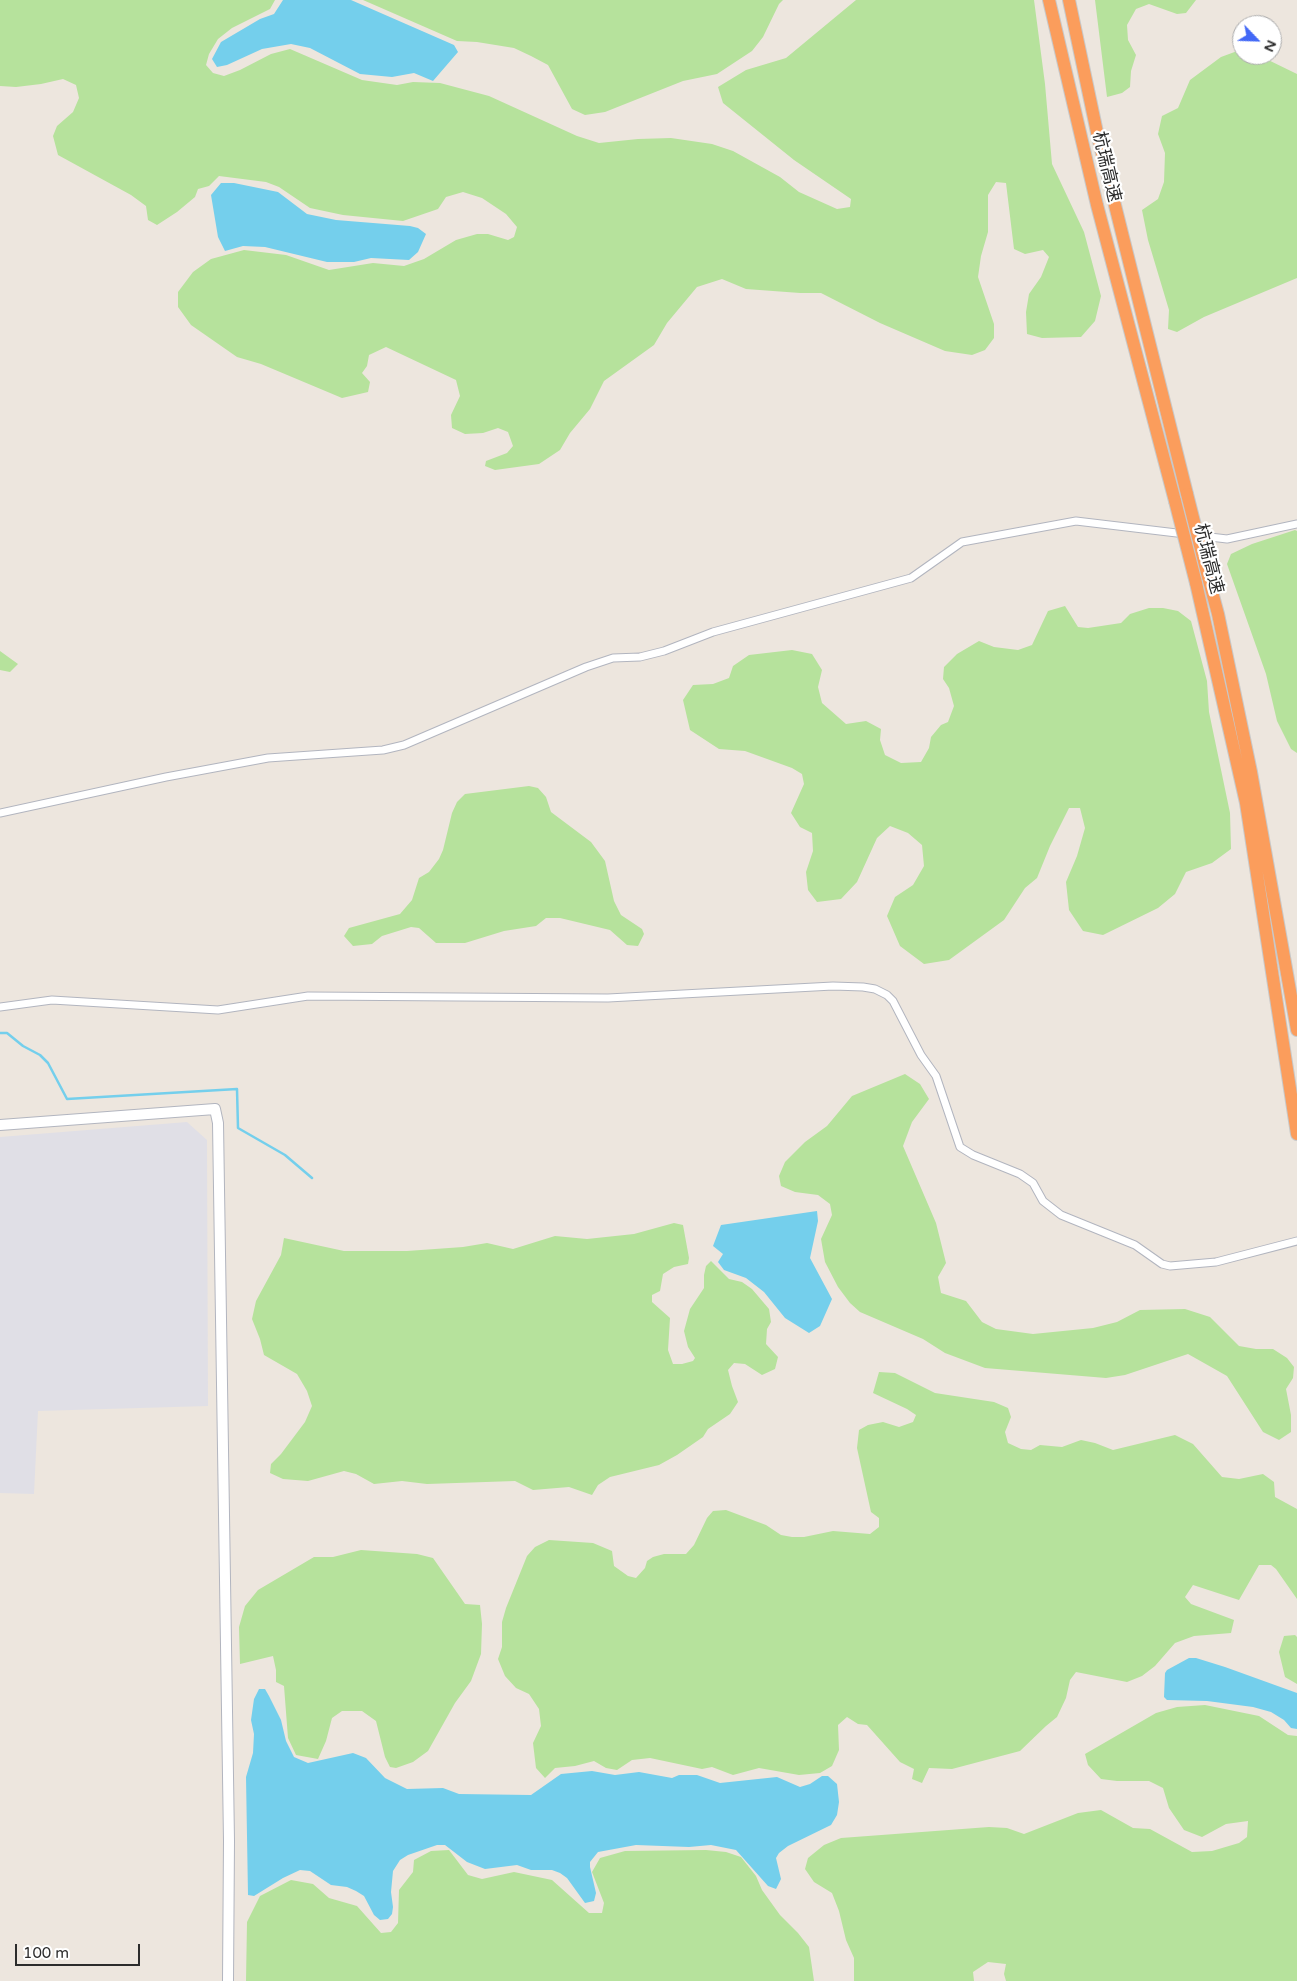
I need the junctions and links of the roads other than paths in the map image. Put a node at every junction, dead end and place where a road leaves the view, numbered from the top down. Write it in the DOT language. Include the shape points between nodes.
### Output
graph roads {
  1 [pos="1049,0"];
  2 [pos="1069,0"];
  3 [pos="1297,524"];
  4 [pos="0,813"];
  5 [pos="0,1007"];
  6 [pos="1297,1030"];
  7 [pos="0,1125"];
  8 [pos="1297,1134"];
  9 [pos="1297,1241"];
  10 [pos="228,1981"];
  1 -- 8 [label="highway, 杭瑞高速, bridge" via="1097,204 1196,583 1246,803"];
  2 -- 6 [label="highway, 杭瑞高速, bridge" via="1098,137 1208,577 1251,772"];
  3 -- 4 [label="street" via="1227,539 1076,521 962,542 912,578 713,632 664,651 613,658 404,745 383,750 268,758"];
  5 -- 9 [label="street" via="52,1000 218,1010 308,996 608,998 833,986 875,989 893,1001 921,1055 936,1076 960,1147 1020,1174 1033,1183 1043,1201 1060,1215 1135,1245 1170,1266 1216,1262"];
  7 -- 10 [label="street" via="215,1109 218,1123 229,1822"];
}
